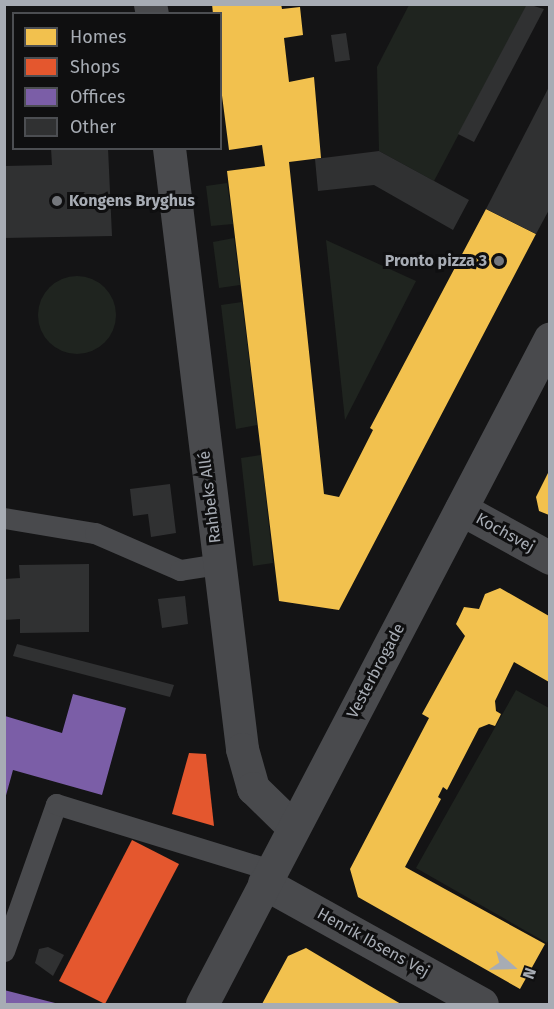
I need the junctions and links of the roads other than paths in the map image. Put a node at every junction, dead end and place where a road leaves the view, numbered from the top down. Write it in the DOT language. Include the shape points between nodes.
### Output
graph roads {
  1 [pos="169,150"];
  2 [pos="549,338"];
  3 [pos="461,509"];
  4 [pos="4,518"];
  5 [pos="549,558"];
  6 [pos="218,564"];
  7 [pos="293,827"];
  8 [pos="268,876"];
  9 [pos="4,951"];
  10 [pos="202,1005"];
  11 [pos="482,1005"];
  1 -- 6 [label="street, Rahbeks Allé"];
  2 -- 3 [label="street, Vesterbrogade"];
  3 -- 5 [label="street, Kochsvej"];
  3 -- 7 [label="street, Vesterbrogade"];
  4 -- 6 [label="lane" via="95,533 180,570"];
  6 -- 7 [label="street, Rahbeks Allé" via="242,749 254,788"];
  7 -- 8 [label="street, Vesterbrogade"];
  8 -- 9 [label="lane" via="56,804"];
  8 -- 10 [label="street, Vesterbrogade"];
  8 -- 11 [label="street, Henrik Ibsens Vej"];
}
